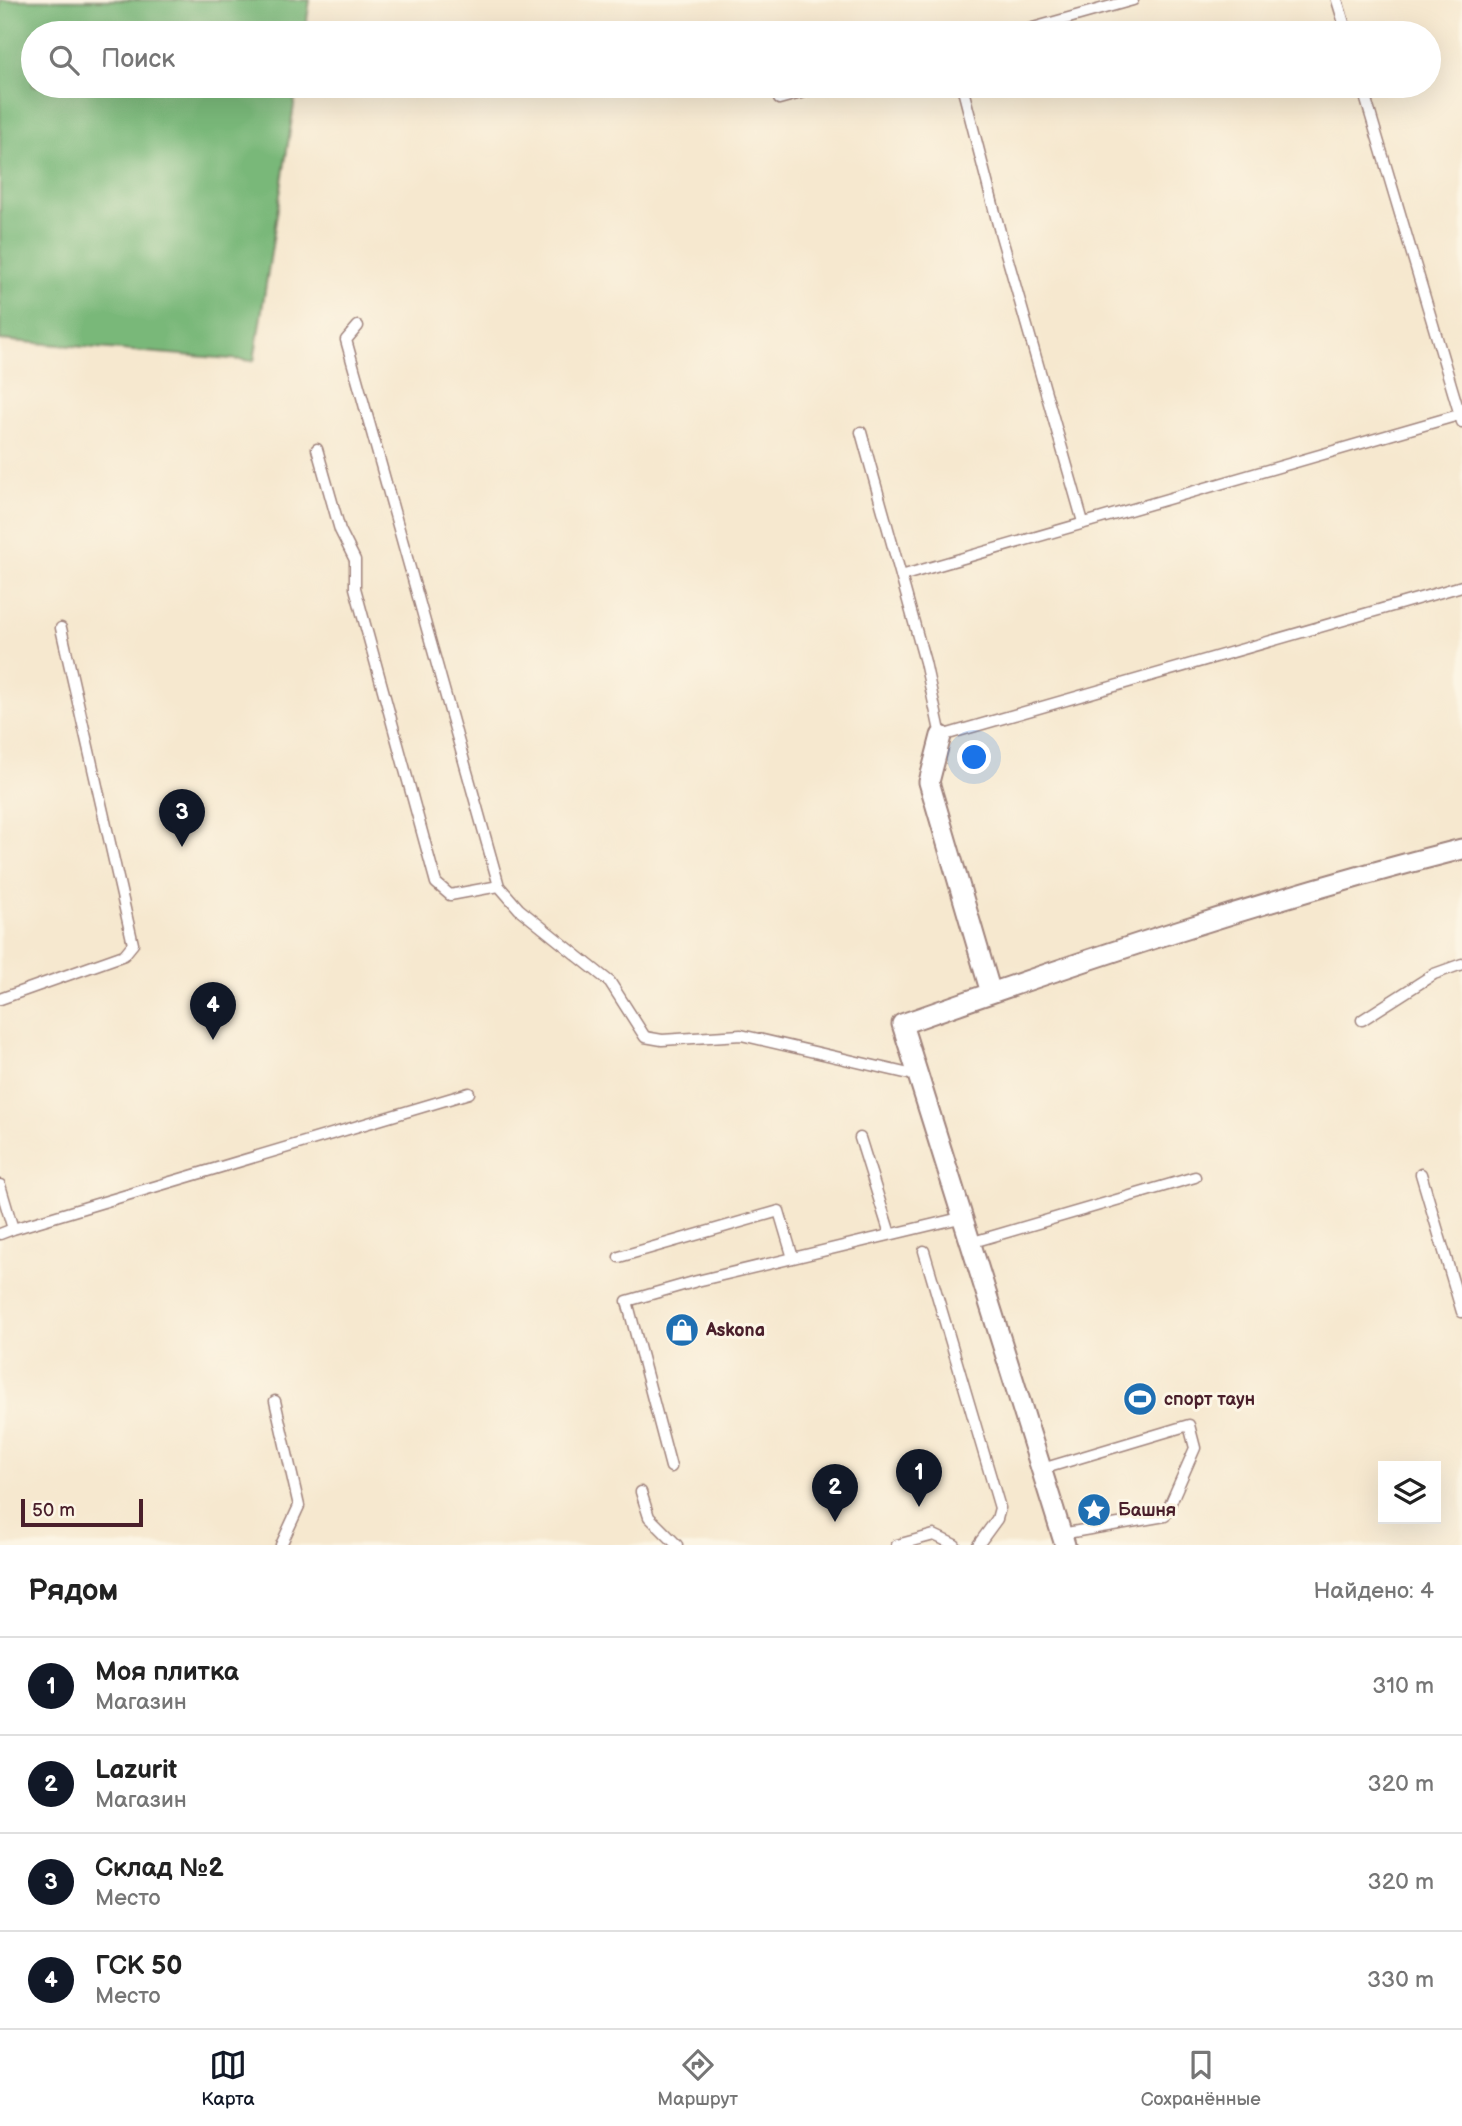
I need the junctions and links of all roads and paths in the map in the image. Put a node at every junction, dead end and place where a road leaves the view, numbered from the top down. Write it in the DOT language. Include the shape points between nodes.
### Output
graph roads {
  1 [pos="1133,0"];
  2 [pos="1337,0"];
  3 [pos="1058,21"];
  4 [pos="1343,21"];
  5 [pos="783,98"];
  6 [pos="965,98"];
  7 [pos="1366,98"];
  8 [pos="779,99"];
  9 [pos="358,326"];
  10 [pos="1461,417"];
  11 [pos="861,432"];
  12 [pos="317,449"];
  13 [pos="1083,522"];
  14 [pos="901,576"];
  15 [pos="1462,586"];
  16 [pos="61,628"];
  17 [pos="941,736"];
  18 [pos="1462,849"];
  19 [pos="499,886"];
  20 [pos="1462,964"];
  21 [pos="990,993"];
  22 [pos="0,999"];
  23 [pos="1362,1020"];
  24 [pos="919,1076"];
  25 [pos="469,1093"];
  26 [pos="860,1138"];
  27 [pos="1421,1174"];
  28 [pos="1195,1177"];
  29 [pos="0,1185"];
  30 [pos="964,1217"];
  31 [pos="13,1229"];
  32 [pos="0,1234"];
  33 [pos="890,1234"];
  34 [pos="973,1242"];
  35 [pos="924,1251"];
  36 [pos="620,1257"];
  37 [pos="793,1258"];
  38 [pos="1462,1312"];
  39 [pos="275,1401"];
  40 [pos="671,1467"];
  41 [pos="1041,1469"];
  42 [pos="641,1492"];
  43 [pos="1063,1540"];
  44 [pos="281,1545"];
  45 [pos="677,1545"];
  46 [pos="897,1545"];
  47 [pos="955,1545"];
  48 [pos="978,1545"];
  1 -- 3 [label="lane"];
  2 -- 4 [label="lane"];
  5 -- 8 [label="lane"];
  6 -- 13 [label="lane"];
  7 -- 10 [label="lane"];
  9 -- 19 [label="lane" via="346,340"];
  10 -- 13 [label="lane"];
  11 -- 14 [label="lane"];
  12 -- 19 [label="lane" via="340,530 355,560 355,588 436,883 450,895"];
  13 -- 14 [label="lane"];
  14 -- 17 [label="lane"];
  15 -- 17 [label="lane"];
  16 -- 22 [label="lane" via="133,944 124,955"];
  17 -- 21 [label="street" via="929,782"];
  18 -- 21 [label="street" via="1307,890"];
  19 -- 24 [label="lane" via="519,909 610,982 645,1037 741,1035"];
  20 -- 23 [label="lane" via="1434,974"];
  21 -- 24 [label="street" via="902,1024"];
  24 -- 30 [label="street"];
  25 -- 31 [label="lane"];
  26 -- 33 [label="lane"];
  27 -- 38 [label="lane"];
  28 -- 34 [label="lane"];
  29 -- 31 [label="lane"];
  30 -- 33 [label="lane"];
  30 -- 34 [label="street"];
  31 -- 32 [label="lane"];
  33 -- 37 [label="lane"];
  34 -- 41 [label="street"];
  35 -- 48 [label="lane" via="1000,1508"];
  36 -- 37 [label="lane" via="779,1211"];
  37 -- 40 [label="lane" via="627,1301"];
  39 -- 44 [label="lane" via="299,1506"];
  41 -- 43 [label="street"];
  41 -- 43 [label="lane" via="1189,1426 1195,1448 1165,1516"];
  42 -- 45 [label="lane" via="649,1517"];
  46 -- 47 [label="lane" via="934,1535"];
}
